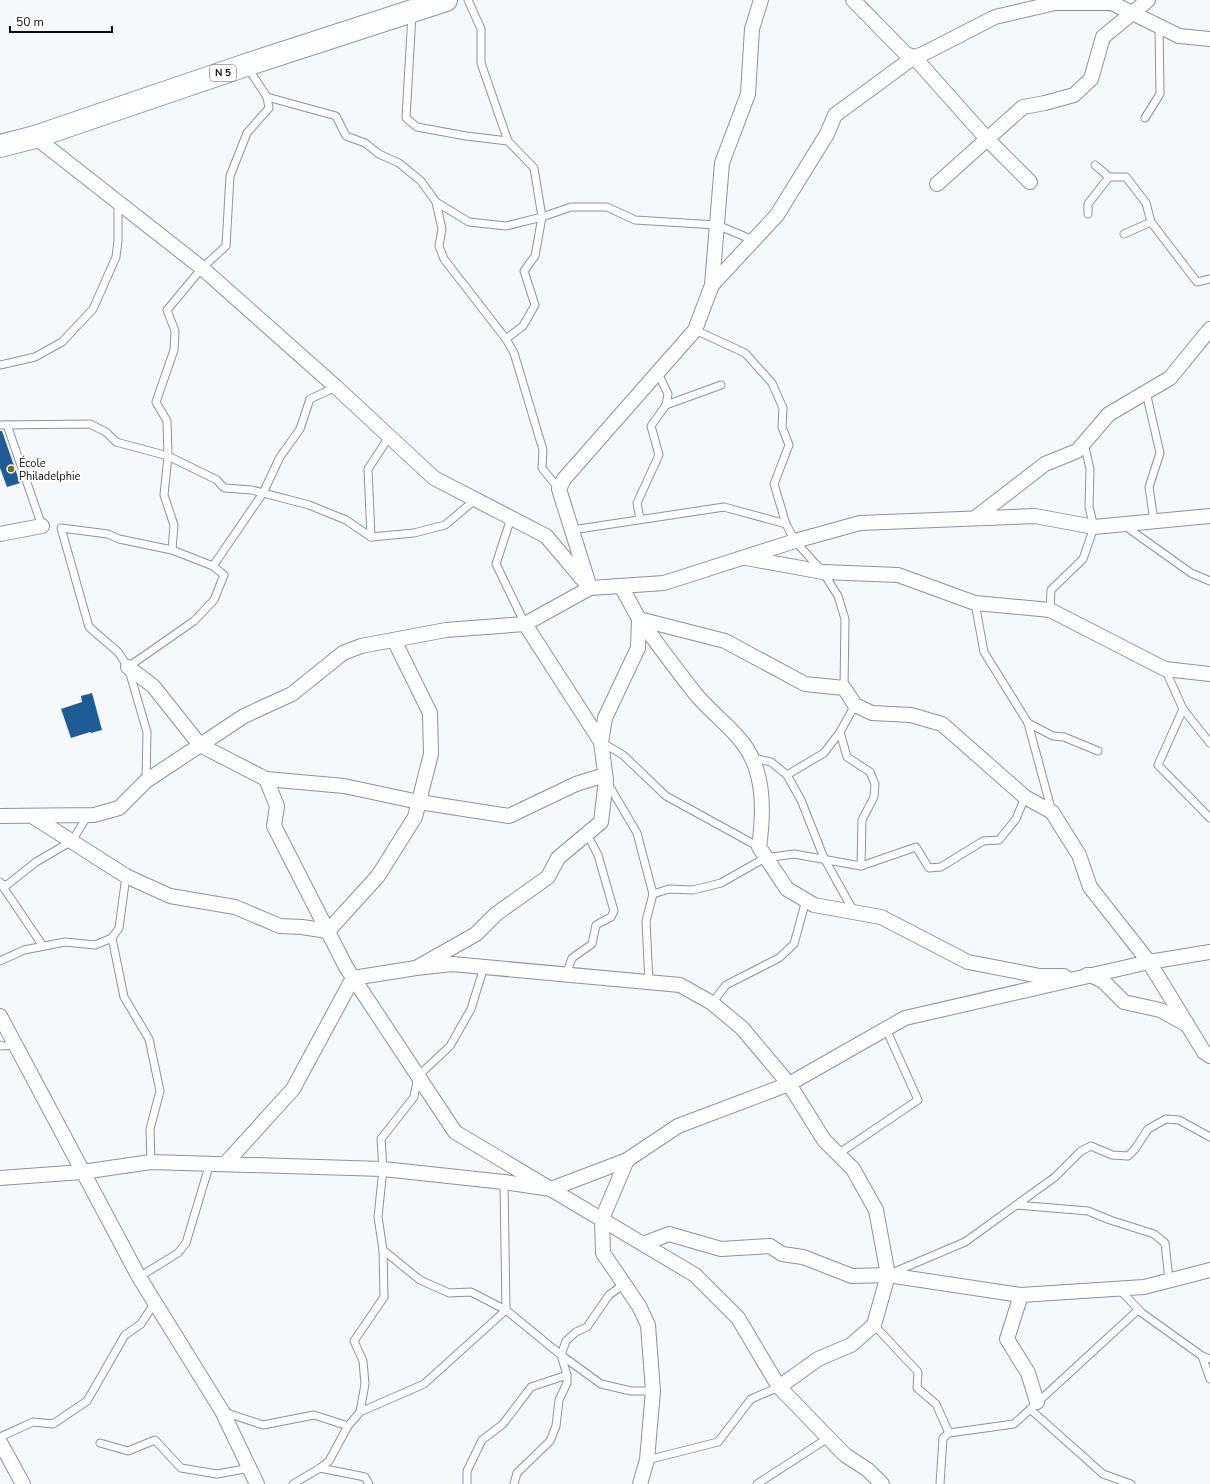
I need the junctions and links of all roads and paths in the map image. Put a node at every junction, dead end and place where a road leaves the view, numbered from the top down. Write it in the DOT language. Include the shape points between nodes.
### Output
graph roads {
  1 [pos="446,0"];
  2 [pos="468,0"];
  3 [pos="761,0"];
  4 [pos="853,0"];
  5 [pos="1148,0"];
  6 [pos="412,12"];
  7 [pos="1132,13"];
  8 [pos="1159,26"];
  9 [pos="1209,40"];
  10 [pos="914,56"];
  11 [pos="246,65"];
  12 [pos="267,97"];
  13 [pos="1146,118"];
  14 [pos="35,137"];
  15 [pos="987,139"];
  16 [pos="508,141"];
  17 [pos="0,146"];
  18 [pos="1095,165"];
  19 [pos="1109,177"];
  20 [pos="1030,182"];
  21 [pos="937,184"];
  22 [pos="118,202"];
  23 [pos="436,202"];
  24 [pos="1088,214"];
  25 [pos="542,217"];
  26 [pos="1151,222"];
  27 [pos="717,226"];
  28 [pos="1124,234"];
  29 [pos="753,240"];
  30 [pos="202,268"];
  31 [pos="1210,279"];
  32 [pos="712,285"];
  33 [pos="1210,329"];
  34 [pos="695,330"];
  35 [pos="506,339"];
  36 [pos="0,365"];
  37 [pos="658,373"];
  38 [pos="721,385"];
  39 [pos="336,387"];
  40 [pos="1146,392"];
  41 [pos="666,405"];
  42 [pos="4,425"];
  43 [pos="389,437"];
  44 [pos="1084,443"];
  45 [pos="168,456"];
  46 [pos="559,489"];
  47 [pos="263,493"];
  48 [pos="476,499"];
  49 [pos="1210,516"];
  50 [pos="511,518"];
  51 [pos="975,518"];
  52 [pos="640,519"];
  53 [pos="1154,521"];
  54 [pos="786,524"];
  55 [pos="1123,525"];
  56 [pos="42,526"];
  57 [pos="1094,528"];
  58 [pos="572,530"];
  59 [pos="0,534"];
  60 [pos="371,537"];
  61 [pos="795,541"];
  62 [pos="172,550"];
  63 [pos="744,557"];
  64 [pos="213,566"];
  65 [pos="823,572"];
  66 [pos="1210,581"];
  67 [pos="621,586"];
  68 [pos="590,588"];
  69 [pos="974,603"];
  70 [pos="1050,610"];
  71 [pos="639,619"];
  72 [pos="525,624"];
  73 [pos="394,640"];
  74 [pos="128,667"];
  75 [pos="1165,669"];
  76 [pos="1210,674"];
  77 [pos="844,688"];
  78 [pos="854,705"];
  79 [pos="1183,709"];
  80 [pos="1028,723"];
  81 [pos="840,732"];
  82 [pos="601,742"];
  83 [pos="1210,743"];
  84 [pos="200,745"];
  85 [pos="1098,750"];
  86 [pos="753,758"];
  87 [pos="786,775"];
  88 [pos="606,778"];
  89 [pos="266,779"];
  90 [pos="146,781"];
  91 [pos="1025,797"];
  92 [pos="419,802"];
  93 [pos="1052,812"];
  94 [pos="88,815"];
  95 [pos="0,816"];
  96 [pos="32,816"];
  97 [pos="1210,818"];
  98 [pos="587,834"];
  99 [pos="72,841"];
  100 [pos="762,852"];
  101 [pos="824,858"];
  102 [pos="862,866"];
  103 [pos="126,876"];
  104 [pos="1,883"];
  105 [pos="654,894"];
  106 [pos="806,900"];
  107 [pos="854,912"];
  108 [pos="328,931"];
  109 [pos="112,938"];
  110 [pos="43,946"];
  111 [pos="1210,952"];
  112 [pos="0,961"];
  113 [pos="1149,962"];
  114 [pos="484,967"];
  115 [pos="416,968"];
  116 [pos="566,974"];
  117 [pos="1090,975"];
  118 [pos="353,978"];
  119 [pos="649,982"];
  120 [pos="712,1003"];
  121 [pos="0,1016"];
  122 [pos="1187,1025"];
  123 [pos="886,1029"];
  124 [pos="0,1045"];
  125 [pos="16,1045"];
  126 [pos="1208,1056"];
  127 [pos="418,1076"];
  128 [pos="788,1084"];
  129 [pos="1210,1137"];
  130 [pos="838,1154"];
  131 [pos="627,1160"];
  132 [pos="151,1162"];
  133 [pos="210,1163"];
  134 [pos="225,1164"];
  135 [pos="383,1169"];
  136 [pos="82,1172"];
  137 [pos="0,1178"];
  138 [pos="504,1182"];
  139 [pos="551,1189"];
  140 [pos="1016,1205"];
  141 [pos="602,1219"];
  142 [pos="642,1244"];
  143 [pos="383,1250"];
  144 [pos="1210,1270"];
  145 [pos="888,1275"];
  146 [pos="139,1277"];
  147 [pos="1169,1280"];
  148 [pos="624,1284"];
  149 [pos="1119,1288"];
  150 [pos="1020,1294"];
  151 [pos="155,1302"];
  152 [pos="506,1310"];
  153 [pos="1138,1310"];
  154 [pos="874,1325"];
  155 [pos="561,1355"];
  156 [pos="1202,1356"];
  157 [pos="1210,1359"];
  158 [pos="567,1375"];
  159 [pos="1210,1380"];
  160 [pos="779,1387"];
  161 [pos="653,1391"];
  162 [pos="1034,1405"];
  163 [pos="222,1411"];
  164 [pos="360,1412"];
  165 [pos="348,1426"];
  166 [pos="949,1433"];
  167 [pos="0,1437"];
  168 [pos="828,1438"];
  169 [pos="0,1442"];
  170 [pos="100,1443"];
  171 [pos="647,1460"];
  172 [pos="250,1468"];
  173 [pos="320,1468"];
  174 [pos="23,1484"];
  175 [pos="257,1484"];
  176 [pos="293,1484"];
  177 [pos="369,1484"];
  178 [pos="466,1484"];
  179 [pos="514,1484"];
  180 [pos="640,1484"];
  181 [pos="757,1484"];
  182 [pos="882,1484"];
  183 [pos="940,1484"];
  184 [pos="1131,1484"];
  1 -- 6 [label="highway, N 5"];
  2 -- 16 [label="lane" via="481,29 481,63"];
  3 -- 27 [label="street" via="752,29 748,94 722,163"];
  4 -- 10 [label="street" via="906,54"];
  5 -- 7 [label="street"];
  6 -- 11 [label="highway, N 5"];
  6 -- 16 [label="lane" via="406,118 417,127"];
  7 -- 8 [label="street"];
  7 -- 10 [label="street" via="1112,3 1055,3 995,17 923,54"];
  7 -- 15 [label="street" via="1103,37 1091,79 1074,95 1023,107"];
  8 -- 9 [label="street" via="1179,36"];
  8 -- 13 [label="lane" via="1160,94"];
  10 -- 15 [label="street"];
  10 -- 29 [label="street" via="835,115 827,134 777,214"];
  11 -- 12 [label="lane"];
  11 -- 14 [label="highway, N 5"];
  12 -- 23 [label="lane" via="336,116 346,136 365,143 379,154 399,163 421,181"];
  12 -- 30 [label="lane" via="269,108 247,134 230,176 226,246"];
  14 -- 17 [label="highway, N 5"];
  14 -- 22 [label="street"];
  15 -- 20 [label="street"];
  15 -- 21 [label="street"];
  16 -- 25 [label="lane" via="534,168"];
  18 -- 19 [label="lane"];
  19 -- 24 [label="lane" via="1088,204"];
  19 -- 26 [label="lane" via="1126,177 1146,203"];
  22 -- 30 [label="street"];
  22 -- 36 [label="lane" via="116,257 93,309 62,342 35,357"];
  23 -- 25 [label="lane" via="469,222 506,226"];
  23 -- 35 [label="lane" via="442,229 439,246 444,259"];
  25 -- 27 [label="lane" via="571,207 607,207 635,220"];
  25 -- 35 [label="lane" via="535,256 524,270 535,305 523,326"];
  26 -- 28 [label="lane"];
  26 -- 31 [label="lane" via="1196,282"];
  27 -- 29 [label="lane"];
  27 -- 32 [label="street"];
  29 -- 32 [label="street"];
  30 -- 39 [label="street"];
  30 -- 45 [label="lane" via="167,310 175,331 174,350 156,402 167,421"];
  32 -- 34 [label="street"];
  33 -- 40 [label="street" via="1170,378"];
  34 -- 37 [label="street"];
  34 -- 54 [label="lane" via="745,353 772,383 782,408 782,426 789,445 774,484"];
  35 -- 46 [label="lane" via="514,354 543,450 542,468"];
  37 -- 41 [label="lane" via="668,394"];
  37 -- 46 [label="street" via="564,479"];
  38 -- 41 [label="lane"];
  39 -- 43 [label="street"];
  39 -- 47 [label="lane" via="310,399 300,429 280,457"];
  40 -- 44 [label="street" via="1109,414"];
  40 -- 53 [label="lane" via="1160,453 1149,488"];
  41 -- 52 [label="lane" via="651,426 659,455 637,503"];
  42 -- 45 [label="lane" via="90,424 106,432 116,442"];
  42 -- 56 [label="lane"];
  43 -- 48 [label="street" via="434,478"];
  43 -- 60 [label="lane" via="368,469"];
  44 -- 51 [label="street" via="1077,451 1045,464"];
  44 -- 57 [label="lane" via="1090,469 1088,508"];
  45 -- 47 [label="lane" via="217,480 224,488"];
  45 -- 62 [label="lane" via="164,495 174,525"];
  46 -- 58 [label="street"];
  47 -- 60 [label="lane" via="309,505 346,520"];
  47 -- 64 [label="lane"];
  48 -- 50 [label="street"];
  48 -- 60 [label="lane" via="445,525 414,533"];
  49 -- 53 [label="street"];
  50 -- 68 [label="street" via="546,536"];
  50 -- 72 [label="lane" via="496,564"];
  51 -- 57 [label="street" via="1036,516"];
  51 -- 61 [label="street" via="860,523"];
  52 -- 54 [label="lane" via="724,506"];
  52 -- 58 [label="lane"];
  53 -- 55 [label="street"];
  54 -- 61 [label="lane"];
  55 -- 57 [label="street"];
  55 -- 66 [label="lane" via="1191,573"];
  56 -- 59 [label="street"];
  57 -- 70 [label="lane" via="1083,559 1051,590"];
  58 -- 68 [label="street"];
  61 -- 63 [label="street"];
  61 -- 65 [label="lane"];
  62 -- 64 [label="lane"];
  62 -- 74 [label="lane" via="119,539 108,534 61,528 89,627 118,652"];
  63 -- 65 [label="street"];
  63 -- 67 [label="street" via="664,583"];
  64 -- 74 [label="lane" via="224,575 214,600 194,621"];
  65 -- 69 [label="street" via="898,575"];
  65 -- 77 [label="lane" via="838,596 845,619"];
  67 -- 68 [label="street"];
  67 -- 71 [label="street"];
  68 -- 72 [label="street"];
  69 -- 70 [label="street"];
  69 -- 80 [label="lane" via="984,652"];
  70 -- 75 [label="street"];
  71 -- 77 [label="street" via="725,641 805,684"];
  71 -- 82 [label="street" via="638,648 605,718"];
  71 -- 86 [label="street" via="694,693 742,742"];
  72 -- 73 [label="street" via="446,630"];
  72 -- 82 [label="street"];
  73 -- 84 [label="street" via="361,646 343,653 292,694 244,716"];
  73 -- 92 [label="street" via="430,713 431,754"];
  74 -- 84 [label="street" via="153,686"];
  74 -- 90 [label="lane" via="147,732"];
  75 -- 76 [label="street"];
  75 -- 79 [label="lane"];
  77 -- 78 [label="street"];
  78 -- 81 [label="lane"];
  78 -- 91 [label="street" via="872,713 911,715 942,724"];
  79 -- 83 [label="lane"];
  79 -- 97 [label="lane" via="1158,765"];
  80 -- 85 [label="lane" via="1053,736 1064,737"];
  80 -- 93 [label="lane"];
  81 -- 87 [label="lane" via="824,753"];
  81 -- 102 [label="lane" via="847,757 870,772 875,784 874,797 862,820"];
  82 -- 88 [label="street"];
  82 -- 100 [label="lane" via="622,755 666,796"];
  84 -- 89 [label="street"];
  84 -- 90 [label="street"];
  86 -- 87 [label="lane" via="771,762"];
  86 -- 100 [label="street" via="759,776 763,821"];
  87 -- 101 [label="lane" via="801,800"];
  88 -- 92 [label="street" via="576,784 509,816"];
  88 -- 98 [label="street" via="601,822"];
  88 -- 105 [label="lane" via="637,833"];
  89 -- 92 [label="street" via="344,786"];
  89 -- 108 [label="street" via="277,806 274,826"];
  90 -- 94 [label="street" via="119,808"];
  91 -- 93 [label="street"];
  91 -- 102 [label="lane" via="1016,819 999,840 983,841 941,867 929,868 916,847"];
  92 -- 108 [label="street" via="415,817 378,876"];
  93 -- 113 [label="street" via="1078,855 1090,887"];
  94 -- 96 [label="street"];
  94 -- 99 [label="lane"];
  95 -- 96 [label="street"];
  96 -- 99 [label="street"];
  98 -- 115 [label="street" via="558,858 548,877 496,914 476,934"];
  98 -- 116 [label="lane" via="598,855 614,911 610,917 596,925 592,944 572,958"];
  99 -- 103 [label="street"];
  99 -- 104 [label="lane" via="36,862 7,885"];
  100 -- 101 [label="lane"];
  100 -- 105 [label="lane" via="721,883 693,890 669,890"];
  100 -- 106 [label="street" via="787,889"];
  101 -- 102 [label="lane"];
  101 -- 107 [label="lane"];
  103 -- 108 [label="street" via="170,896 235,907 280,926"];
  103 -- 109 [label="lane" via="119,928"];
  104 -- 110 [label="lane"];
  105 -- 119 [label="lane" via="646,921"];
  106 -- 107 [label="street"];
  106 -- 120 [label="lane" via="794,944 779,958 726,986"];
  107 -- 117 [label="street" via="880,917 968,962 1040,976"];
  108 -- 118 [label="street"];
  109 -- 110 [label="lane" via="95,945 65,942"];
  109 -- 132 [label="lane" via="124,997 149,1039 160,1091 150,1129"];
  110 -- 112 [label="lane" via="24,950"];
  111 -- 113 [label="street"];
  113 -- 117 [label="street"];
  113 -- 122 [label="street"];
  114 -- 115 [label="street" via="452,964"];
  114 -- 116 [label="street"];
  114 -- 127 [label="lane" via="471,1009 450,1046"];
  115 -- 118 [label="street"];
  116 -- 119 [label="street"];
  117 -- 122 [label="street" via="1103,981 1124,1002 1160,1010"];
  117 -- 123 [label="street" via="905,1018"];
  118 -- 127 [label="street"];
  118 -- 134 [label="street" via="293,1089"];
  119 -- 120 [label="street" via="680,985"];
  120 -- 128 [label="street" via="742,1028"];
  121 -- 125 [label="street"];
  122 -- 126 [label="street"];
  123 -- 128 [label="street"];
  123 -- 130 [label="lane" via="918,1100"];
  124 -- 125 [label="lane"];
  125 -- 136 [label="street"];
  127 -- 135 [label="lane" via="414,1097 381,1139"];
  127 -- 139 [label="street" via="455,1132"];
  128 -- 130 [label="street" via="824,1140"];
  128 -- 131 [label="street" via="678,1126"];
  129 -- 140 [label="lane" via="1179,1120 1166,1119 1148,1129 1135,1150 1128,1156 1112,1156 1091,1146 1055,1177"];
  130 -- 145 [label="street" via="853,1169 876,1210"];
  131 -- 139 [label="street"];
  131 -- 141 [label="street"];
  132 -- 133 [label="street"];
  132 -- 136 [label="street"];
  133 -- 134 [label="street"];
  133 -- 146 [label="lane" via="186,1243 178,1253"];
  134 -- 135 [label="street"];
  135 -- 138 [label="street"];
  135 -- 143 [label="lane" via="378,1217"];
  136 -- 137 [label="street"];
  136 -- 146 [label="street"];
  138 -- 139 [label="street"];
  138 -- 152 [label="lane"];
  139 -- 141 [label="street"];
  140 -- 145 [label="lane" via="965,1242"];
  140 -- 147 [label="lane" via="1088,1211 1154,1234 1165,1243"];
  141 -- 142 [label="street"];
  141 -- 148 [label="street" via="603,1253"];
  142 -- 145 [label="street" via="669,1234 721,1249 770,1246 782,1254 803,1257 852,1276"];
  142 -- 160 [label="street" via="695,1275 738,1318"];
  143 -- 152 [label="lane" via="420,1280 449,1292 471,1292"];
  143 -- 164 [label="lane" via="384,1297 354,1341 363,1361 365,1384"];
  144 -- 147 [label="street"];
  145 -- 150 [label="street"];
  145 -- 154 [label="street"];
  146 -- 151 [label="street"];
  147 -- 149 [label="street" via="1144,1287"];
  148 -- 155 [label="lane" via="609,1295 588,1327 576,1332 566,1341"];
  148 -- 161 [label="street" via="648,1325"];
  149 -- 150 [label="street"];
  149 -- 153 [label="lane"];
  150 -- 162 [label="street" via="1007,1339 1028,1373"];
  151 -- 163 [label="street"];
  151 -- 167 [label="lane" via="141,1324 125,1335 88,1401 53,1424 33,1422"];
  152 -- 155 [label="lane"];
  152 -- 164 [label="lane" via="424,1384"];
  153 -- 156 [label="lane"];
  153 -- 162 [label="lane"];
  154 -- 160 [label="street" via="851,1345 818,1359"];
  154 -- 166 [label="lane" via="918,1372 917,1388 936,1404"];
  155 -- 158 [label="lane"];
  155 -- 161 [label="lane" via="601,1384 630,1391"];
  156 -- 157 [label="lane"];
  156 -- 159 [label="lane"];
  158 -- 178 [label="lane" via="531,1387 503,1424 482,1440 466,1471"];
  158 -- 179 [label="lane" via="567,1383 559,1400 556,1426 550,1441 516,1473"];
  160 -- 168 [label="street"];
  160 -- 171 [label="lane" via="751,1399 718,1442"];
  161 -- 171 [label="street"];
  162 -- 166 [label="lane" via="1014,1424"];
  162 -- 184 [label="lane" via="1103,1474"];
  163 -- 165 [label="lane" via="263,1425 314,1415"];
  163 -- 172 [label="street"];
  164 -- 165 [label="lane"];
  165 -- 173 [label="lane" via="329,1461"];
  166 -- 183 [label="lane" via="943,1438"];
  168 -- 181 [label="lane"];
  168 -- 182 [label="street"];
  169 -- 174 [label="street"];
  170 -- 172 [label="lane" via="128,1451 155,1440 181,1468 217,1474"];
  171 -- 180 [label="street"];
  172 -- 175 [label="street"];
  173 -- 176 [label="lane"];
  173 -- 177 [label="lane" via="365,1476"];
}
